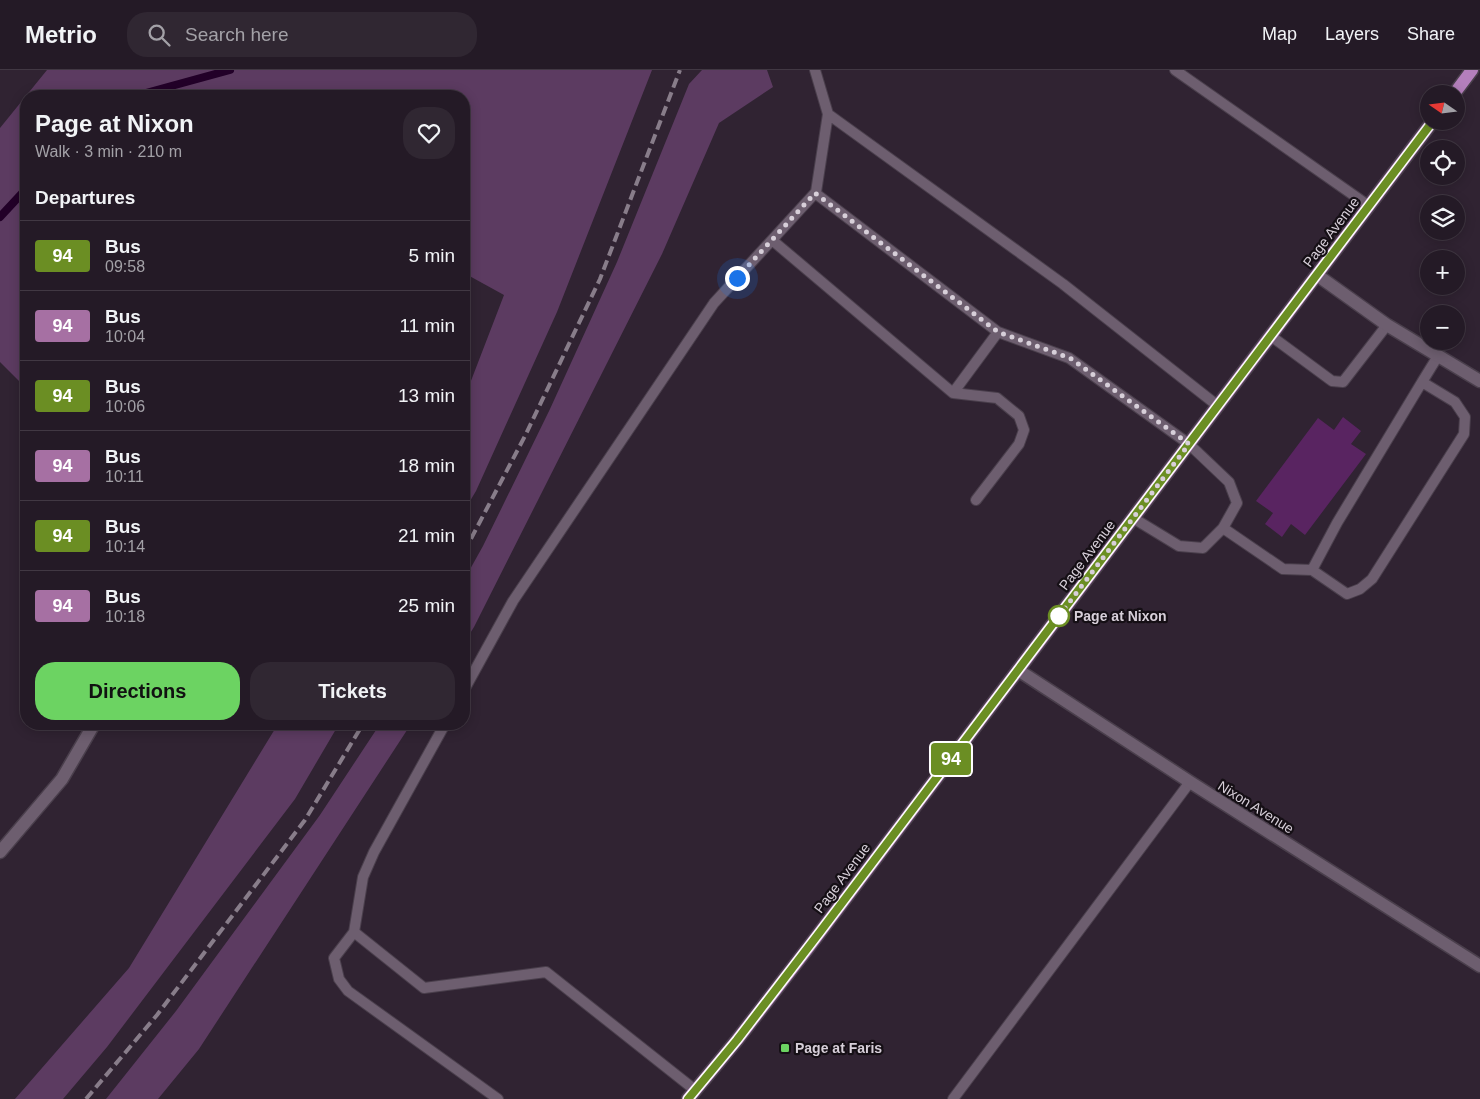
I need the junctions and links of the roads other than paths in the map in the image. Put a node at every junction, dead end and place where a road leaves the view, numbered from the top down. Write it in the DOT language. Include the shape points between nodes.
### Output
graph roads {
  1 [pos="816,70"];
  2 [pos="1175,70"];
  3 [pos="1472,70"];
  4 [pos="1461,85"];
  5 [pos="828,114"];
  6 [pos="1426,130"];
  7 [pos="815,193"];
  8 [pos="1369,206"];
  9 [pos="772,240"];
  10 [pos="1317,275"];
  11 [pos="1387,325"];
  12 [pos="998,332"];
  13 [pos="1271,336"];
  14 [pos="1438,356"];
  15 [pos="1422,382"];
  16 [pos="1480,382"];
  17 [pos="953,393"];
  18 [pos="1218,406"];
  19 [pos="1189,444"];
  20 [pos="976,500"];
  21 [pos="1134,518"];
  22 [pos="1223,528"];
  23 [pos="1312,570"];
  24 [pos="1018,670"];
  25 [pos="470,679"];
  26 [pos="91,730"];
  27 [pos="442,730"];
  28 [pos="1190,782"];
  29 [pos="0,852"];
  30 [pos="354,932"];
  31 [pos="1480,966"];
  32 [pos="692,1095"];
  33 [pos="498,1099"];
  34 [pos="953,1099"];
  1 -- 5 [label="lane"];
  2 -- 8 [label="lane"];
  3 -- 4 [label="main road"];
  5 -- 7 [label="lane"];
  5 -- 18 [label="lane" via="1063,284"];
  6 -- 8 [label="main road, Page Avenue"];
  7 -- 9 [label="lane"];
  7 -- 12 [label="lane"];
  8 -- 10 [label="main road, Page Avenue"];
  9 -- 17 [label="lane"];
  9 -- 25 [label="lane" via="714,303 514,601"];
  10 -- 11 [label="street"];
  10 -- 13 [label="main road, Page Avenue"];
  11 -- 13 [label="lane" via="1343,382 1332,382"];
  11 -- 14 [label="street"];
  12 -- 17 [label="lane"];
  12 -- 19 [label="lane" via="1070,358"];
  13 -- 18 [label="main road, Page Avenue"];
  14 -- 15 [label="lane"];
  14 -- 16 [label="street"];
  15 -- 23 [label="lane"];
  15 -- 23 [label="lane" via="1455,402 1465,417 1464,434 1372,579 1360,590 1347,594"];
  17 -- 20 [label="lane" via="997,398 1019,416 1024,430 1019,444"];
  18 -- 19 [label="main road, Page Avenue"];
  19 -- 21 [label="main road, Page Avenue"];
  19 -- 22 [label="lane" via="1229,482 1232,489 1237,503"];
  21 -- 22 [label="lane" via="1179,546 1203,548"];
  21 -- 24 [label="main road, Page Avenue"];
  22 -- 23 [label="lane" via="1283,569"];
  24 -- 28 [label="street, Nixon Avenue"];
  24 -- 32 [label="main road, Page Avenue"];
  26 -- 29 [label="street" via="62,779"];
  27 -- 30 [label="lane" via="363,876"];
  28 -- 31 [label="street, Nixon Avenue"];
  28 -- 34 [label="lane"];
  30 -- 32 [label="lane" via="424,988 546,972"];
  30 -- 33 [label="lane" via="334,958 339,979 348,991"];
}
